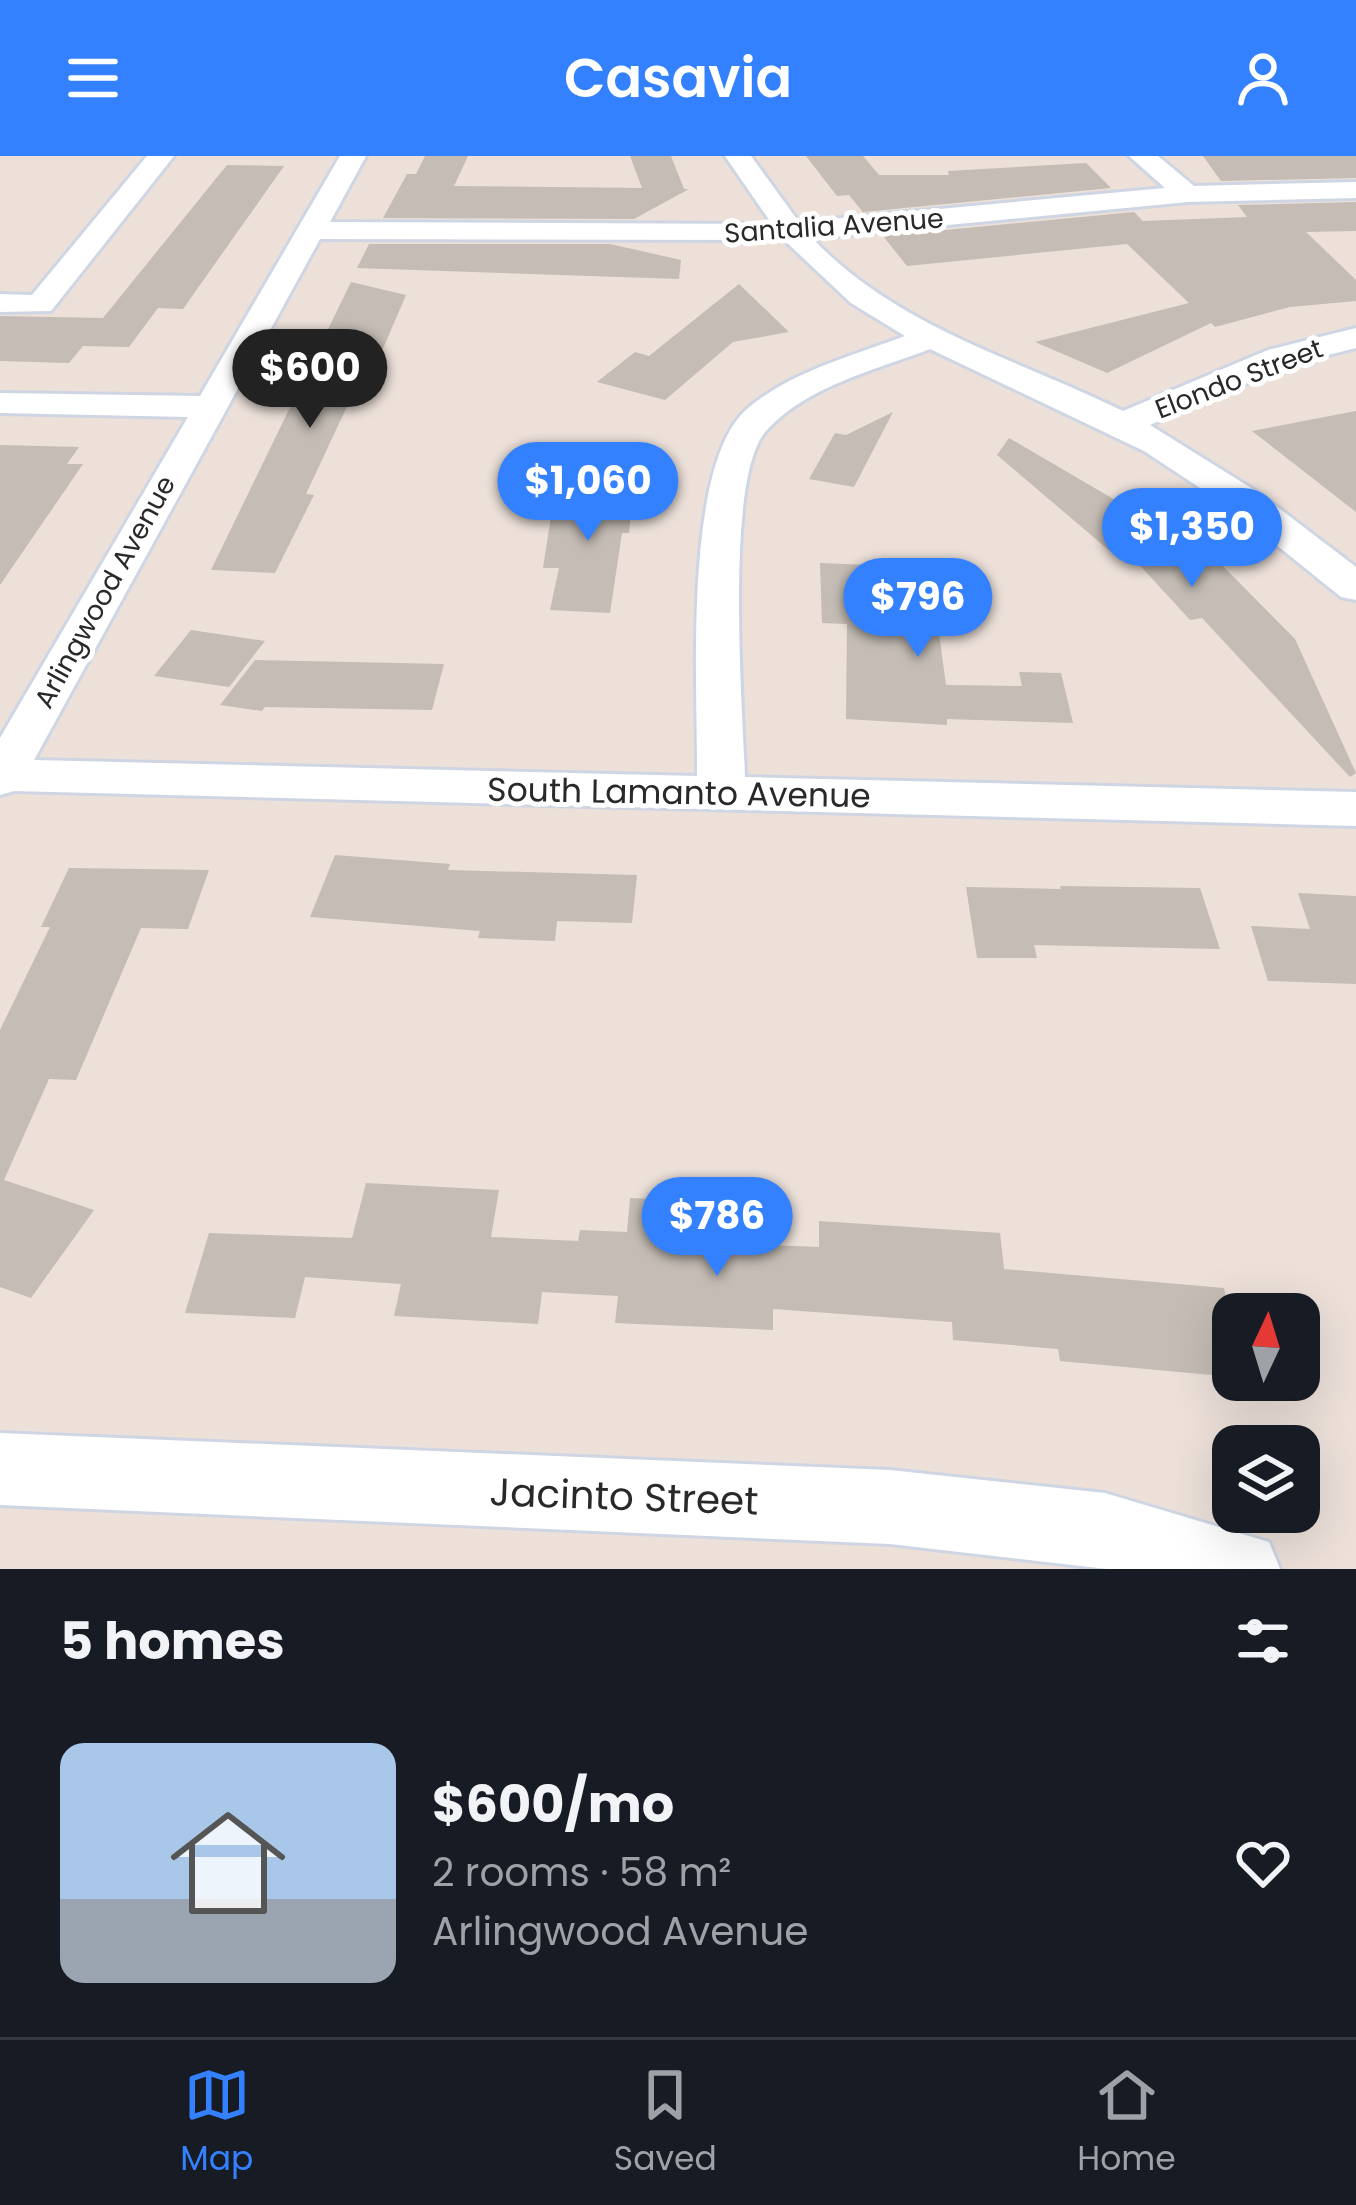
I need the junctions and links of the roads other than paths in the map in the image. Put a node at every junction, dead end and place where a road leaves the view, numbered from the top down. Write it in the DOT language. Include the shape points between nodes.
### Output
graph roads {
  1 [pos="161,156"];
  2 [pos="353,156"];
  3 [pos="738,156"];
  4 [pos="1142,156"];
  5 [pos="1356,190"];
  6 [pos="1188,194"];
  7 [pos="311,230"];
  8 [pos="794,231"];
  9 [pos="0,303"];
  10 [pos="931,338"];
  11 [pos="1356,338"];
  12 [pos="0,403"];
  13 [pos="210,407"];
  14 [pos="1123,424"];
  15 [pos="1356,588"];
  16 [pos="1,777"];
  17 [pos="721,793"];
  18 [pos="1356,809"];
  19 [pos="0,1468"];
  20 [pos="1242,1569"];
  1 -- 9 [label="street" via="40,304"];
  2 -- 7 [label="street, Arlingwood Avenue"];
  3 -- 8 [label="street"];
  4 -- 6 [label="street"];
  5 -- 6 [label="street, Santalia Avenue"];
  6 -- 8 [label="street, Santalia Avenue"];
  7 -- 8 [label="street, Santalia Avenue"];
  7 -- 13 [label="street, Arlingwood Avenue"];
  8 -- 10 [label="street" via="855,292"];
  10 -- 14 [label="street"];
  10 -- 17 [label="street" via="818,383 744,433 729,470 724,518"];
  11 -- 14 [label="street, Elondo Street" via="1280,357"];
  12 -- 13 [label="street"];
  13 -- 16 [label="street, Arlingwood Avenue"];
  14 -- 15 [label="street" via="1237,492"];
  16 -- 17 [label="street, South Lamanto Avenue"];
  17 -- 18 [label="street, South Lamanto Avenue"];
  19 -- 20 [label="street, Jacinto Street" via="890,1507 1106,1531"];
}
